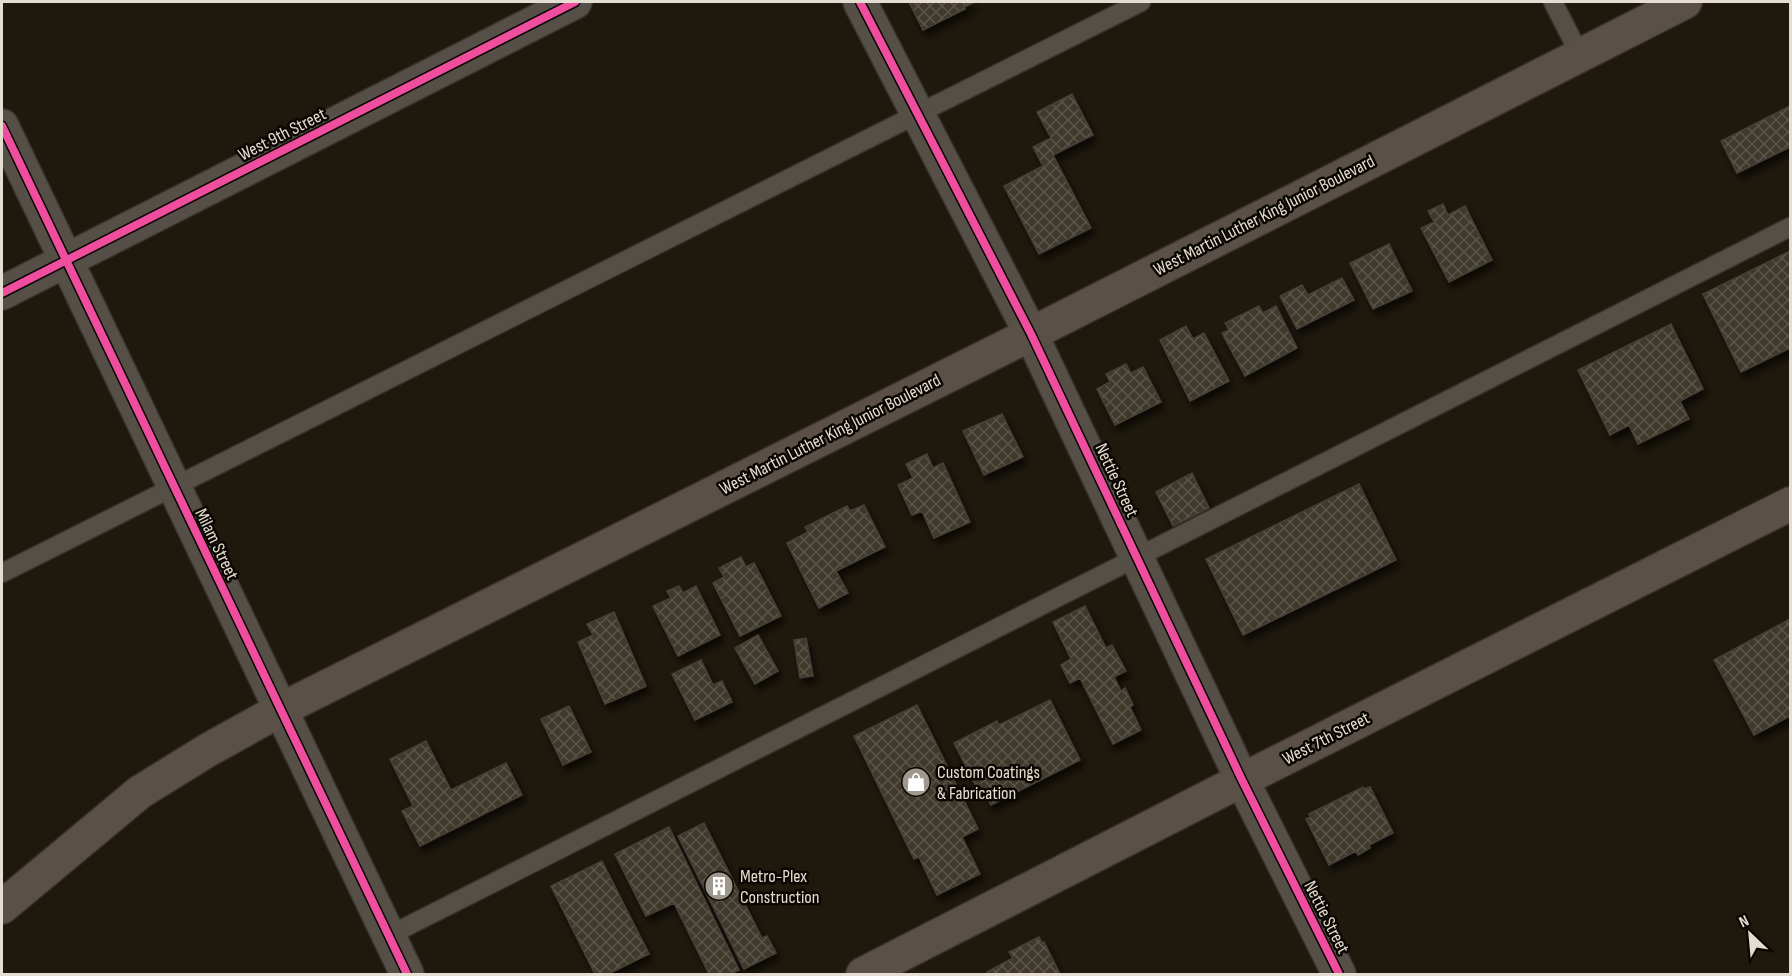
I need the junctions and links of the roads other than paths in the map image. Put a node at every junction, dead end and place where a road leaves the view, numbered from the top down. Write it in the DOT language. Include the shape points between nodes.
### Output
graph roads {
  1 [pos="575,2"];
  2 [pos="860,2"];
  3 [pos="1141,2"];
  4 [pos="1552,2"];
  5 [pos="1685,2"];
  6 [pos="1580,55"];
  7 [pos="917,113"];
  8 [pos="2,126"];
  9 [pos="1791,227"];
  10 [pos="65,261"];
  11 [pos="2,293"];
  12 [pos="1031,334"];
  13 [pos="174,488"];
  14 [pos="1791,504"];
  15 [pos="1137,557"];
  16 [pos="2,573"];
  17 [pos="280,710"];
  18 [pos="1242,780"];
  19 [pos="2,907"];
  20 [pos="388,936"];
  21 [pos="407,975"];
  22 [pos="864,975"];
  23 [pos="1339,975"];
  1 -- 10 [label="street, West 9th Street"];
  2 -- 7 [label="street, Nettie Street"];
  3 -- 7 [label="lane"];
  4 -- 6 [label="lane"];
  5 -- 6 [label="main road, West Martin Luther King Junior Boulevard"];
  6 -- 12 [label="main road, West Martin Luther King Junior Boulevard"];
  7 -- 12 [label="street, Nettie Street"];
  7 -- 13 [label="lane"];
  8 -- 10 [label="street, Milam Street"];
  9 -- 15 [label="lane"];
  10 -- 11 [label="street, West 9th Street"];
  10 -- 13 [label="street, Milam Street"];
  12 -- 15 [label="street, Nettie Street"];
  12 -- 17 [label="main road, West Martin Luther King Junior Boulevard"];
  13 -- 16 [label="lane"];
  13 -- 17 [label="street, Milam Street"];
  14 -- 18 [label="main road, West 7th Street"];
  15 -- 18 [label="street, Nettie Street"];
  15 -- 20 [label="lane"];
  17 -- 19 [label="main road, West Martin Luther King Junior Boulevard" via="140,792"];
  17 -- 20 [label="street, Milam Street"];
  18 -- 22 [label="main road, West 7th Street"];
  18 -- 23 [label="street, Nettie Street"];
  20 -- 21 [label="street, Milam Street"];
}
